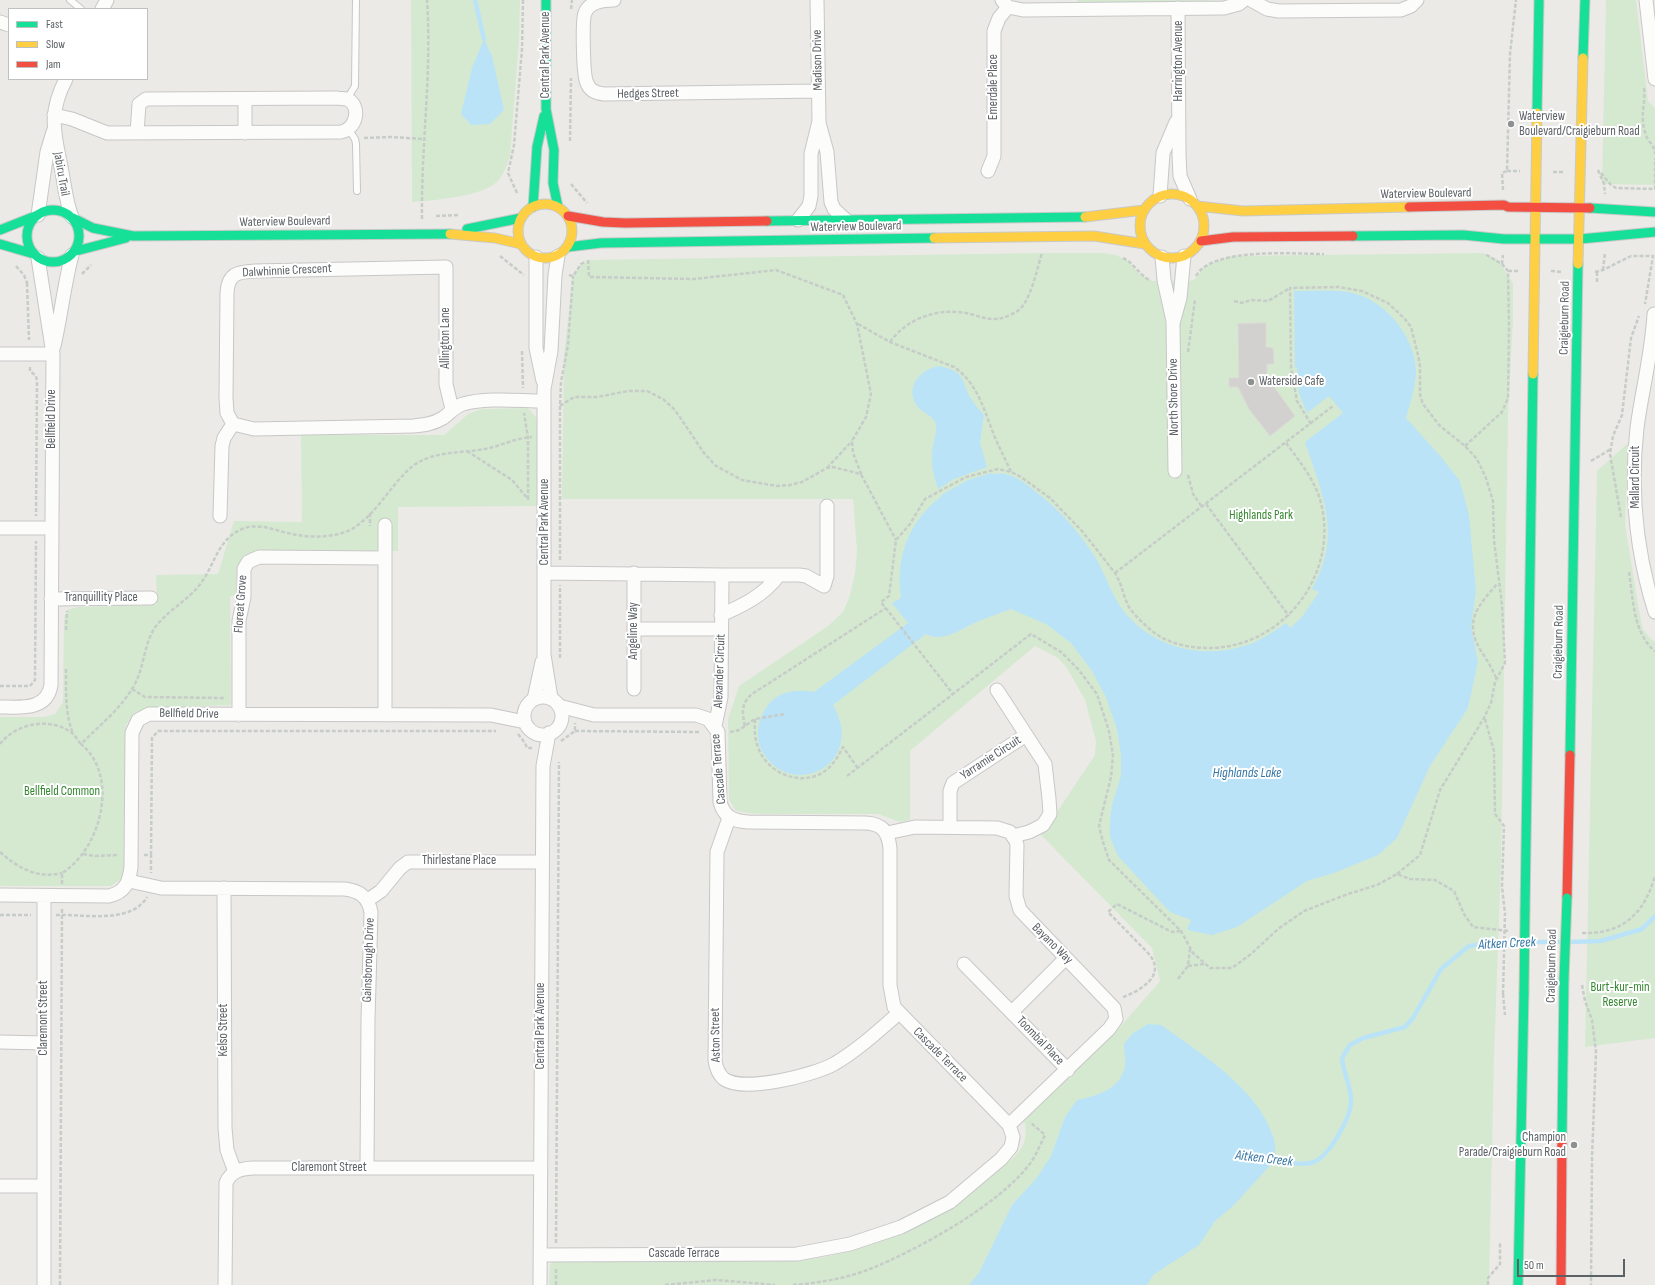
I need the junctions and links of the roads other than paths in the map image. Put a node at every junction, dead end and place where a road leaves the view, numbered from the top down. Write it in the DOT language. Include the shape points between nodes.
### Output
graph roads {
  1 [pos="70,0"];
  2 [pos="356,0"];
  3 [pos="546,0"];
  4 [pos="614,0"];
  5 [pos="818,0"];
  6 [pos="1244,0"];
  7 [pos="1251,0"];
  8 [pos="1417,0"];
  9 [pos="1539,0"];
  10 [pos="1585,0"];
  11 [pos="1646,0"];
  12 [pos="1005,3"];
  13 [pos="80,8"];
  14 [pos="1178,8"];
  15 [pos="1655,79"];
  16 [pos="66,80"];
  17 [pos="818,91"];
  18 [pos="245,99"];
  19 [pos="347,99"];
  20 [pos="546,109"];
  21 [pos="54,115"];
  22 [pos="1179,115"];
  23 [pos="818,121"];
  24 [pos="54,130"];
  25 [pos="136,133"];
  26 [pos="244,133"];
  27 [pos="352,135"];
  28 [pos="988,171"];
  29 [pos="44,173"];
  30 [pos="62,174"];
  31 [pos="357,191"];
  32 [pos="1160,196"];
  33 [pos="1193,202"];
  34 [pos="533,207"];
  35 [pos="558,207"];
  36 [pos="1535,207"];
  37 [pos="1580,208"];
  38 [pos="1144,210"];
  39 [pos="1655,212"];
  40 [pos="38,215"];
  41 [pos="568,216"];
  42 [pos="72,218"];
  43 [pos="521,218"];
  44 [pos="798,220"];
  45 [pos="846,220"];
  46 [pos="0,230"];
  47 [pos="1655,232"];
  48 [pos="437,233"];
  49 [pos="133,236"];
  50 [pos="1534,238"];
  51 [pos="1580,239"];
  52 [pos="1200,241"];
  53 [pos="0,244"];
  54 [pos="521,244"];
  55 [pos="1145,244"];
  56 [pos="563,252"];
  57 [pos="74,253"];
  58 [pos="36,256"];
  59 [pos="1184,256"];
  60 [pos="536,257"];
  61 [pos="1162,257"];
  62 [pos="446,267"];
  63 [pos="1654,314"];
  64 [pos="1173,323"];
  65 [pos="1653,342"];
  66 [pos="0,354"];
  67 [pos="52,354"];
  68 [pos="544,395"];
  69 [pos="452,409"];
  70 [pos="233,424"];
  71 [pos="1181,471"];
  72 [pos="827,506"];
  73 [pos="220,516"];
  74 [pos="385,525"];
  75 [pos="0,528"];
  76 [pos="52,528"];
  77 [pos="385,558"];
  78 [pos="544,573"];
  79 [pos="634,573"];
  80 [pos="722,575"];
  81 [pos="779,575"];
  82 [pos="151,598"];
  83 [pos="51,599"];
  84 [pos="1655,612"];
  85 [pos="721,615"];
  86 [pos="634,629"];
  87 [pos="721,629"];
  88 [pos="544,655"];
  89 [pos="634,689"];
  90 [pos="997,690"];
  91 [pos="555,702"];
  92 [pos="530,703"];
  93 [pos="0,706"];
  94 [pos="239,714"];
  95 [pos="385,715"];
  96 [pos="491,715"];
  97 [pos="594,715"];
  98 [pos="560,724"];
  99 [pos="529,727"];
  100 [pos="717,729"];
  101 [pos="549,733"];
  102 [pos="1026,735"];
  103 [pos="543,766"];
  104 [pos="729,818"];
  105 [pos="950,827"];
  106 [pos="887,833"];
  107 [pos="1013,836"];
  108 [pos="542,862"];
  109 [pos="129,881"];
  110 [pos="224,888"];
  111 [pos="0,895"];
  112 [pos="44,896"];
  113 [pos="368,900"];
  114 [pos="1066,958"];
  115 [pos="964,964"];
  116 [pos="898,1012"];
  117 [pos="1012,1012"];
  118 [pos="0,1042"];
  119 [pos="44,1043"];
  120 [pos="1068,1070"];
  121 [pos="1009,1125"];
  122 [pos="367,1168"];
  123 [pos="540,1168"];
  124 [pos="235,1172"];
  125 [pos="0,1186"];
  126 [pos="44,1186"];
  127 [pos="540,1255"];
  128 [pos="44,1285"];
  129 [pos="225,1285"];
  130 [pos="540,1285"];
  131 [pos="1518,1285"];
  132 [pos="1561,1285"];
  1 -- 13 [label="lane"];
  2 -- 19 [label="lane" via="355,86"];
  3 -- 20 [label="street, Central Park Avenue"];
  4 -- 17 [label="street, Hedges Street" via="592,4 585,13 584,72 587,84 593,92 604,94"];
  5 -- 17 [label="street, Madison Drive"];
  6 -- 14 [label="street" via="1224,8"];
  7 -- 8 [label="street" via="1267,9 1279,11 1401,10"];
  9 -- 36 [label="street"];
  10 -- 37 [label="street, Craigieburn Road"];
  11 -- 15 [label="street"];
  12 -- 14 [label="street" via="1023,10"];
  12 -- 28 [label="street, Emerdale Place" via="994,31 994,156"];
  14 -- 22 [label="street, Harrington Avenue"];
  16 -- 21 [label="street, Jabiru Trail"];
  17 -- 23 [label="street, Madison Drive"];
  18 -- 19 [label="street"];
  18 -- 25 [label="street" via="146,100 139,104"];
  18 -- 26 [label="street"];
  19 -- 27 [label="street" via="355,110"];
  20 -- 34 [label="street, Central Park Avenue" via="537,147"];
  20 -- 35 [label="street, Central Park Avenue" via="554,150 553,182"];
  21 -- 24 [label="street, Jabiru Trail"];
  21 -- 25 [label="street" via="72,119 107,133"];
  22 -- 32 [label="street, Harrington Avenue" via="1163,153"];
  22 -- 33 [label="street, Harrington Avenue" via="1180,176"];
  23 -- 44 [label="street, Madison Drive" via="811,154 809,206"];
  23 -- 45 [label="street, Madison Drive" via="827,152 831,202 834,209"];
  24 -- 29 [label="street, Jabiru Trail"];
  24 -- 30 [label="street, Jabiru Trail"];
  25 -- 26 [label="street"];
  26 -- 27 [label="street" via="341,132"];
  27 -- 31 [label="lane"];
  29 -- 30 [label="street"];
  29 -- 40 [label="street, Jabiru Trail"];
  30 -- 42 [label="street, Jabiru Trail" via="66,201"];
  32 -- 33 [label="street" via="1175,194"];
  32 -- 38 [label="street"];
  33 -- 36 [label="street, Waterview Boulevard" via="1242,211 1504,205"];
  33 -- 52 [label="street" via="1204,223"];
  34 -- 35 [label="street" via="546,204"];
  34 -- 43 [label="street"];
  35 -- 41 [label="street"];
  36 -- 37 [label="street, Waterview Boulevard"];
  36 -- 50 [label="street"];
  37 -- 39 [label="street, Waterview Boulevard"];
  37 -- 51 [label="street, Craigieburn Road"];
  38 -- 45 [label="street, Waterview Boulevard" via="1091,217"];
  38 -- 55 [label="street" via="1140,227"];
  40 -- 42 [label="street" via="56,210"];
  40 -- 46 [label="street"];
  40 -- 58 [label="street" via="32,222 28,234 29,247"];
  41 -- 44 [label="street, Waterview Boulevard" via="625,223"];
  41 -- 56 [label="street" via="573,232"];
  42 -- 49 [label="street, Waterview Boulevard" via="93,228"];
  42 -- 57 [label="street" via="80,234"];
  43 -- 48 [label="street, Waterview Boulevard"];
  43 -- 54 [label="street" via="518,231"];
  44 -- 45 [label="street, Waterview Boulevard"];
  47 -- 51 [label="street"];
  48 -- 49 [label="street, Waterview Boulevard"];
  48 -- 54 [label="street, Waterview Boulevard" via="495,238"];
  49 -- 57 [label="street, Waterview Boulevard"];
  50 -- 51 [label="street"];
  50 -- 52 [label="street" via="1504,239 1463,235 1233,237"];
  50 -- 131 [label="street, bridge"];
  51 -- 132 [label="street, Craigieburn Road, bridge" via="1564,979"];
  52 -- 59 [label="street" via="1194,250"];
  53 -- 58 [label="street"];
  54 -- 60 [label="street"];
  55 -- 56 [label="street, Waterview Boulevard" via="1094,236 588,244"];
  55 -- 61 [label="street" via="1152,252"];
  56 -- 60 [label="street" via="547,259"];
  56 -- 68 [label="street, Central Park Avenue" via="555,275 551,351"];
  57 -- 58 [label="street" via="60,262 45,261"];
  57 -- 67 [label="street, Bellfield Drive" via="64,283"];
  58 -- 67 [label="street, Bellfield Drive"];
  59 -- 61 [label="street"];
  59 -- 64 [label="street, North Shore Drive"];
  60 -- 68 [label="street, Central Park Avenue" via="536,348"];
  61 -- 64 [label="street, North Shore Drive"];
  62 -- 69 [label="street, Allington Lane" via="446,384"];
  62 -- 70 [label="street, Dalwhinnie Crescent" via="255,270 234,275 227,284 226,398 227,413"];
  63 -- 65 [label="street, Mallard Circuit"];
  64 -- 71 [label="street, North Shore Drive"];
  65 -- 84 [label="street, Mallard Circuit" via="1637,427 1634,498 1644,575"];
  66 -- 67 [label="street"];
  67 -- 76 [label="street, Bellfield Drive"];
  68 -- 69 [label="street" via="475,402"];
  68 -- 78 [label="street, Central Park Avenue"];
  69 -- 70 [label="street" via="433,423 413,426 254,429"];
  70 -- 73 [label="street" via="222,446"];
  72 -- 81 [label="street" via="827,576 824,586 806,576"];
  74 -- 77 [label="street"];
  75 -- 76 [label="street"];
  76 -- 83 [label="street, Bellfield Drive"];
  77 -- 94 [label="street, Floreat Grove" via="259,557 248,562 244,569 244,597 239,621"];
  77 -- 95 [label="street"];
  78 -- 79 [label="street"];
  78 -- 88 [label="street, Central Park Avenue"];
  79 -- 80 [label="street"];
  79 -- 86 [label="street, Angeline Way"];
  80 -- 81 [label="street"];
  80 -- 85 [label="street, Alexander Circuit"];
  81 -- 85 [label="street, Alexander Circuit" via="771,586 758,596"];
  82 -- 83 [label="street, Tranquillity Place"];
  83 -- 93 [label="street, Bellfield Drive" via="50,693 35,706"];
  85 -- 87 [label="street, Alexander Circuit"];
  86 -- 87 [label="street"];
  86 -- 89 [label="street, Angeline Way"];
  87 -- 100 [label="street, Alexander Circuit" via="721,697"];
  88 -- 91 [label="street, Central Park Avenue"];
  88 -- 92 [label="street, Central Park Avenue"];
  90 -- 102 [label="street, Yarramie Circuit"];
  91 -- 92 [label="street" via="539,697"];
  91 -- 97 [label="street, Cascade Terrace"];
  91 -- 98 [label="street" via="561,712"];
  92 -- 96 [label="street, Bellfield Drive"];
  92 -- 99 [label="street" via="524,712"];
  94 -- 95 [label="street, Bellfield Drive"];
  94 -- 109 [label="street, Bellfield Drive" via="156,713 142,716 138,720 133,728 131,741"];
  95 -- 96 [label="street, Bellfield Drive"];
  96 -- 99 [label="street, Bellfield Drive"];
  97 -- 98 [label="street, Cascade Terrace" via="575,725"];
  97 -- 100 [label="street, Cascade Terrace" via="696,715 708,719"];
  98 -- 101 [label="street"];
  99 -- 101 [label="street" via="539,734"];
  99 -- 103 [label="street, Central Park Avenue"];
  100 -- 104 [label="street, Cascade Terrace" via="720,802"];
  101 -- 103 [label="street, Central Park Avenue"];
  102 -- 105 [label="street, Yarramie Circuit" via="953,783 950,791"];
  102 -- 107 [label="street, Yarramie Circuit" via="1044,764 1050,814 1044,825 1038,829"];
  103 -- 108 [label="street, Central Park Avenue"];
  104 -- 106 [label="street, Cascade Terrace" via="738,822 872,824 884,828"];
  104 -- 116 [label="street, Aston Street" via="717,852 715,1060 721,1076 732,1082 756,1084 776,1082 818,1071 850,1054"];
  105 -- 106 [label="street" via="915,827"];
  105 -- 107 [label="street" via="997,828"];
  106 -- 116 [label="street, Cascade Terrace" via="890,848 890,991"];
  107 -- 114 [label="street, Bayano Way" via="1017,846 1018,906"];
  108 -- 113 [label="street, Thirlestane Place" via="413,861 404,864 381,892"];
  108 -- 123 [label="street, Central Park Avenue"];
  109 -- 110 [label="street, Gainsborough Drive" via="161,888"];
  109 -- 112 [label="street" via="121,891 108,896"];
  110 -- 113 [label="street, Gainsborough Drive" via="345,889 357,891"];
  110 -- 124 [label="street, Kelso Street" via="225,1128 227,1150"];
  111 -- 112 [label="street"];
  112 -- 119 [label="street, Claremont Street"];
  113 -- 122 [label="street, Gainsborough Drive" via="371,912"];
  114 -- 117 [label="street, Toombal Place"];
  114 -- 120 [label="street, Bayano Way" via="1112,1003 1116,1013 1115,1022"];
  115 -- 117 [label="street, Toombal Place"];
  116 -- 121 [label="street, Cascade Terrace"];
  117 -- 120 [label="street, Toombal Place"];
  118 -- 119 [label="street"];
  119 -- 126 [label="street, Claremont Street"];
  120 -- 121 [label="street"];
  121 -- 127 [label="street, Cascade Terrace" via="1013,1137 1011,1148 1001,1160 950,1202 877,1236 850,1244 797,1254"];
  122 -- 123 [label="street, Claremont Street"];
  122 -- 124 [label="street, Claremont Street" via="252,1168"];
  123 -- 127 [label="street, Central Park Avenue"];
  124 -- 129 [label="street" via="226,1183"];
  125 -- 126 [label="street"];
  126 -- 128 [label="street, Claremont Street"];
  127 -- 130 [label="street, Central Park Avenue"];
}
